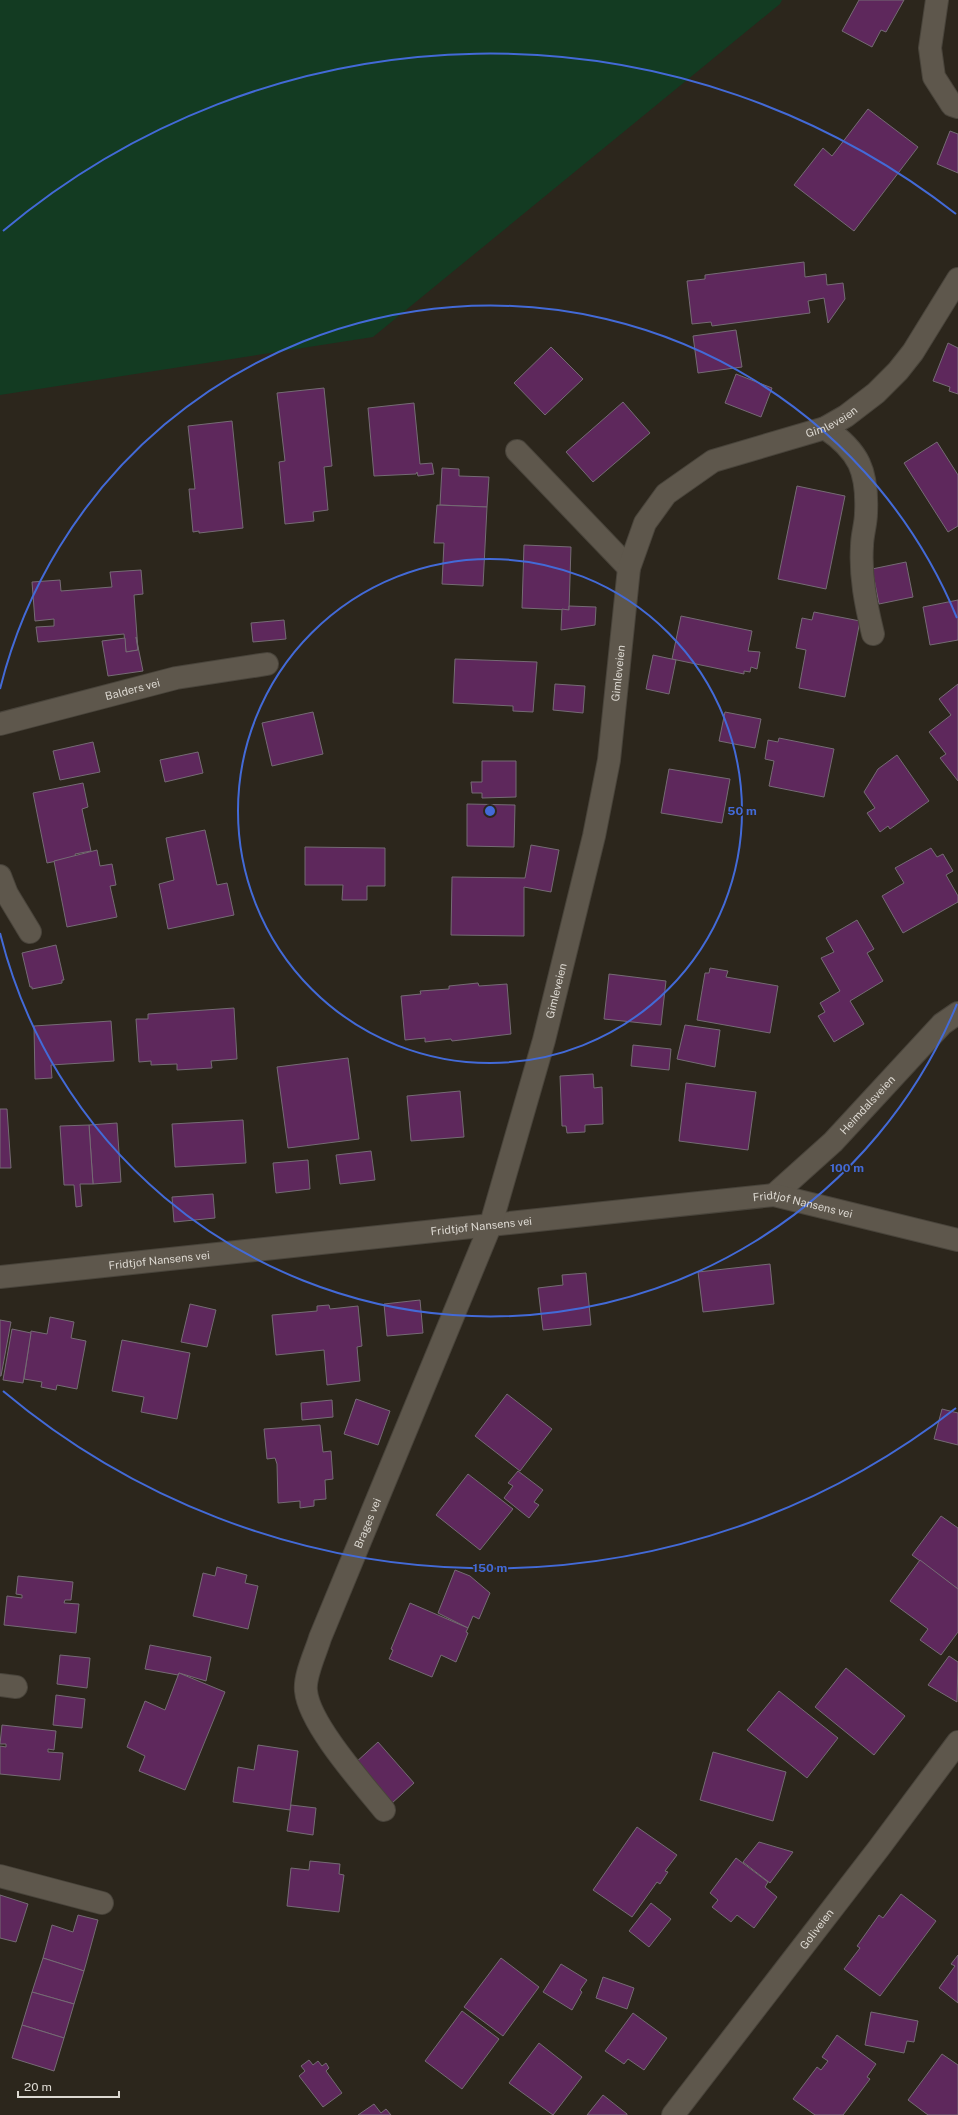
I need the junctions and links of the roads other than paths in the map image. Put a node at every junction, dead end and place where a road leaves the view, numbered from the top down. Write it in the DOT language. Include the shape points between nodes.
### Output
graph roads {
  1 [pos="937,0"];
  2 [pos="958,107"];
  3 [pos="958,279"];
  4 [pos="825,428"];
  5 [pos="517,451"];
  6 [pos="629,568"];
  7 [pos="873,634"];
  8 [pos="267,664"];
  9 [pos="0,724"];
  10 [pos="0,876"];
  11 [pos="30,932"];
  12 [pos="958,1013"];
  13 [pos="774,1196"];
  14 [pos="491,1224"];
  15 [pos="958,1240"];
  16 [pos="0,1277"];
  17 [pos="958,1742"];
  18 [pos="384,1810"];
  19 [pos="0,1876"];
  20 [pos="102,1903"];
  21 [pos="673,2115"];
  1 -- 2 [label="street" via="930,48 934,77 952,105"];
  3 -- 4 [label="street, Gimleveien" via="898,372 876,393"];
  4 -- 6 [label="street, Gimleveien" via="713,461 666,494 645,523"];
  4 -- 7 [label="street" via="843,440 854,452 866,481 866,514 862,546 863,591"];
  5 -- 6 [label="street"];
  6 -- 14 [label="street, Gimleveien" via="609,760 594,836 544,1040"];
  8 -- 9 [label="street, Balders vei" via="176,678"];
  10 -- 11 [label="street" via="7,894"];
  12 -- 13 [label="street, Heimdalsveien" via="942,1024 833,1142"];
  13 -- 14 [label="street, Fridtjof Nansens vei"];
  13 -- 15 [label="street, Fridtjof Nansens vei"];
  14 -- 16 [label="street, Fridtjof Nansens vei"];
  14 -- 18 [label="street, Brages vei" via="320,1638 306,1691 314,1714 340,1756"];
  17 -- 21 [label="street, Goliveien"];
  19 -- 20 [label="street"];
}
